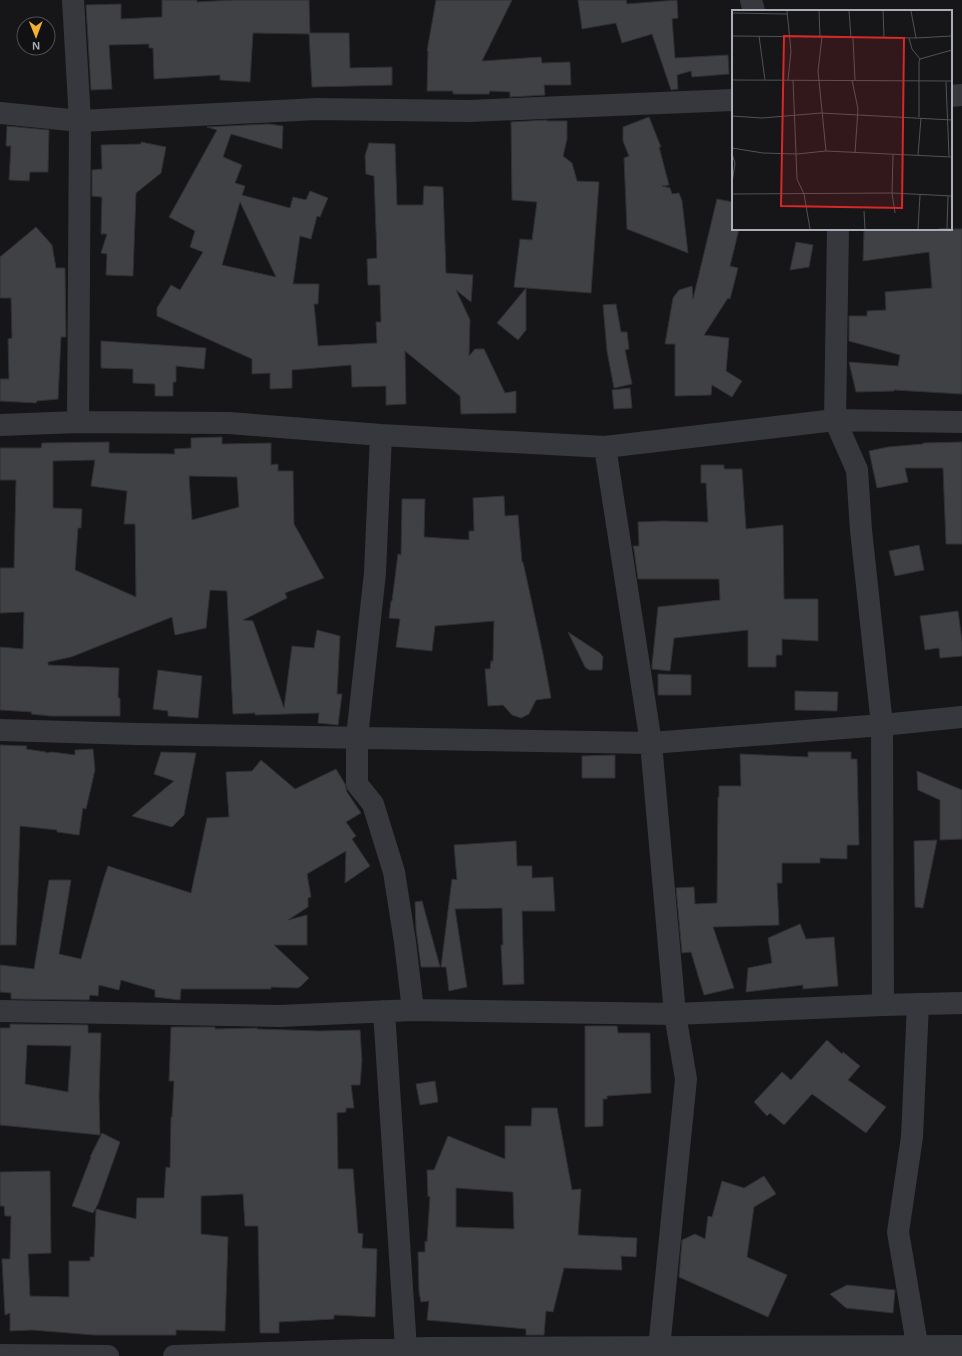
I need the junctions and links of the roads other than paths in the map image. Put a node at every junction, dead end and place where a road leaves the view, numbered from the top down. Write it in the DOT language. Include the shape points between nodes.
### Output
graph roads {
  1 [pos="73,0"];
  2 [pos="751,0"];
  3 [pos="754,10"];
  4 [pos="962,95"];
  5 [pos="952,96"];
  6 [pos="732,100"];
  7 [pos="0,113"];
  8 [pos="80,121"];
  9 [pos="838,230"];
  10 [pos="835,420"];
  11 [pos="78,422"];
  12 [pos="962,422"];
  13 [pos="0,425"];
  14 [pos="381,435"];
  15 [pos="605,447"];
  16 [pos="962,717"];
  17 [pos="882,725"];
  18 [pos="0,730"];
  19 [pos="357,737"];
  20 [pos="651,743"];
  21 [pos="962,1003"];
  22 [pos="918,1004"];
  23 [pos="883,1005"];
  24 [pos="413,1010"];
  25 [pos="0,1011"];
  26 [pos="384,1011"];
  27 [pos="675,1014"];
  28 [pos="962,1346"];
  29 [pos="406,1349"];
  30 [pos="668,1351"];
  31 [pos="919,1351"];
  32 [pos="428,1352"];
  33 [pos="0,1355"];
  34 [pos="108,1356"];
  35 [pos="174,1356"];
  1 -- 8 [label="street"];
  2 -- 3 [label="street"];
  4 -- 5 [label="street"];
  6 -- 8 [label="street" via="469,111 317,109"];
  7 -- 8 [label="street"];
  8 -- 11 [label="street"];
  9 -- 10 [label="street"];
  10 -- 12 [label="street"];
  10 -- 15 [label="street"];
  10 -- 17 [label="street" via="857,470"];
  11 -- 13 [label="street"];
  11 -- 14 [label="street" via="229,423"];
  14 -- 15 [label="street"];
  14 -- 19 [label="street" via="375,573"];
  15 -- 20 [label="street"];
  16 -- 17 [label="street"];
  17 -- 20 [label="street"];
  17 -- 23 [label="street"];
  18 -- 19 [label="street"];
  19 -- 20 [label="street"];
  19 -- 24 [label="street" via="357,784 373,804 394,872"];
  20 -- 27 [label="street"];
  21 -- 22 [label="street"];
  22 -- 23 [label="street"];
  22 -- 31 [label="street" via="912,1137 898,1232"];
  23 -- 27 [label="street"];
  24 -- 26 [label="street"];
  24 -- 27 [label="street"];
  25 -- 26 [label="street" via="280,1016"];
  26 -- 29 [label="street"];
  27 -- 30 [label="street" via="686,1079"];
  28 -- 31 [label="street"];
  29 -- 32 [label="street"];
  29 -- 35 [label="street"];
  30 -- 31 [label="street"];
  30 -- 32 [label="street"];
  33 -- 34 [label="street"];
}
